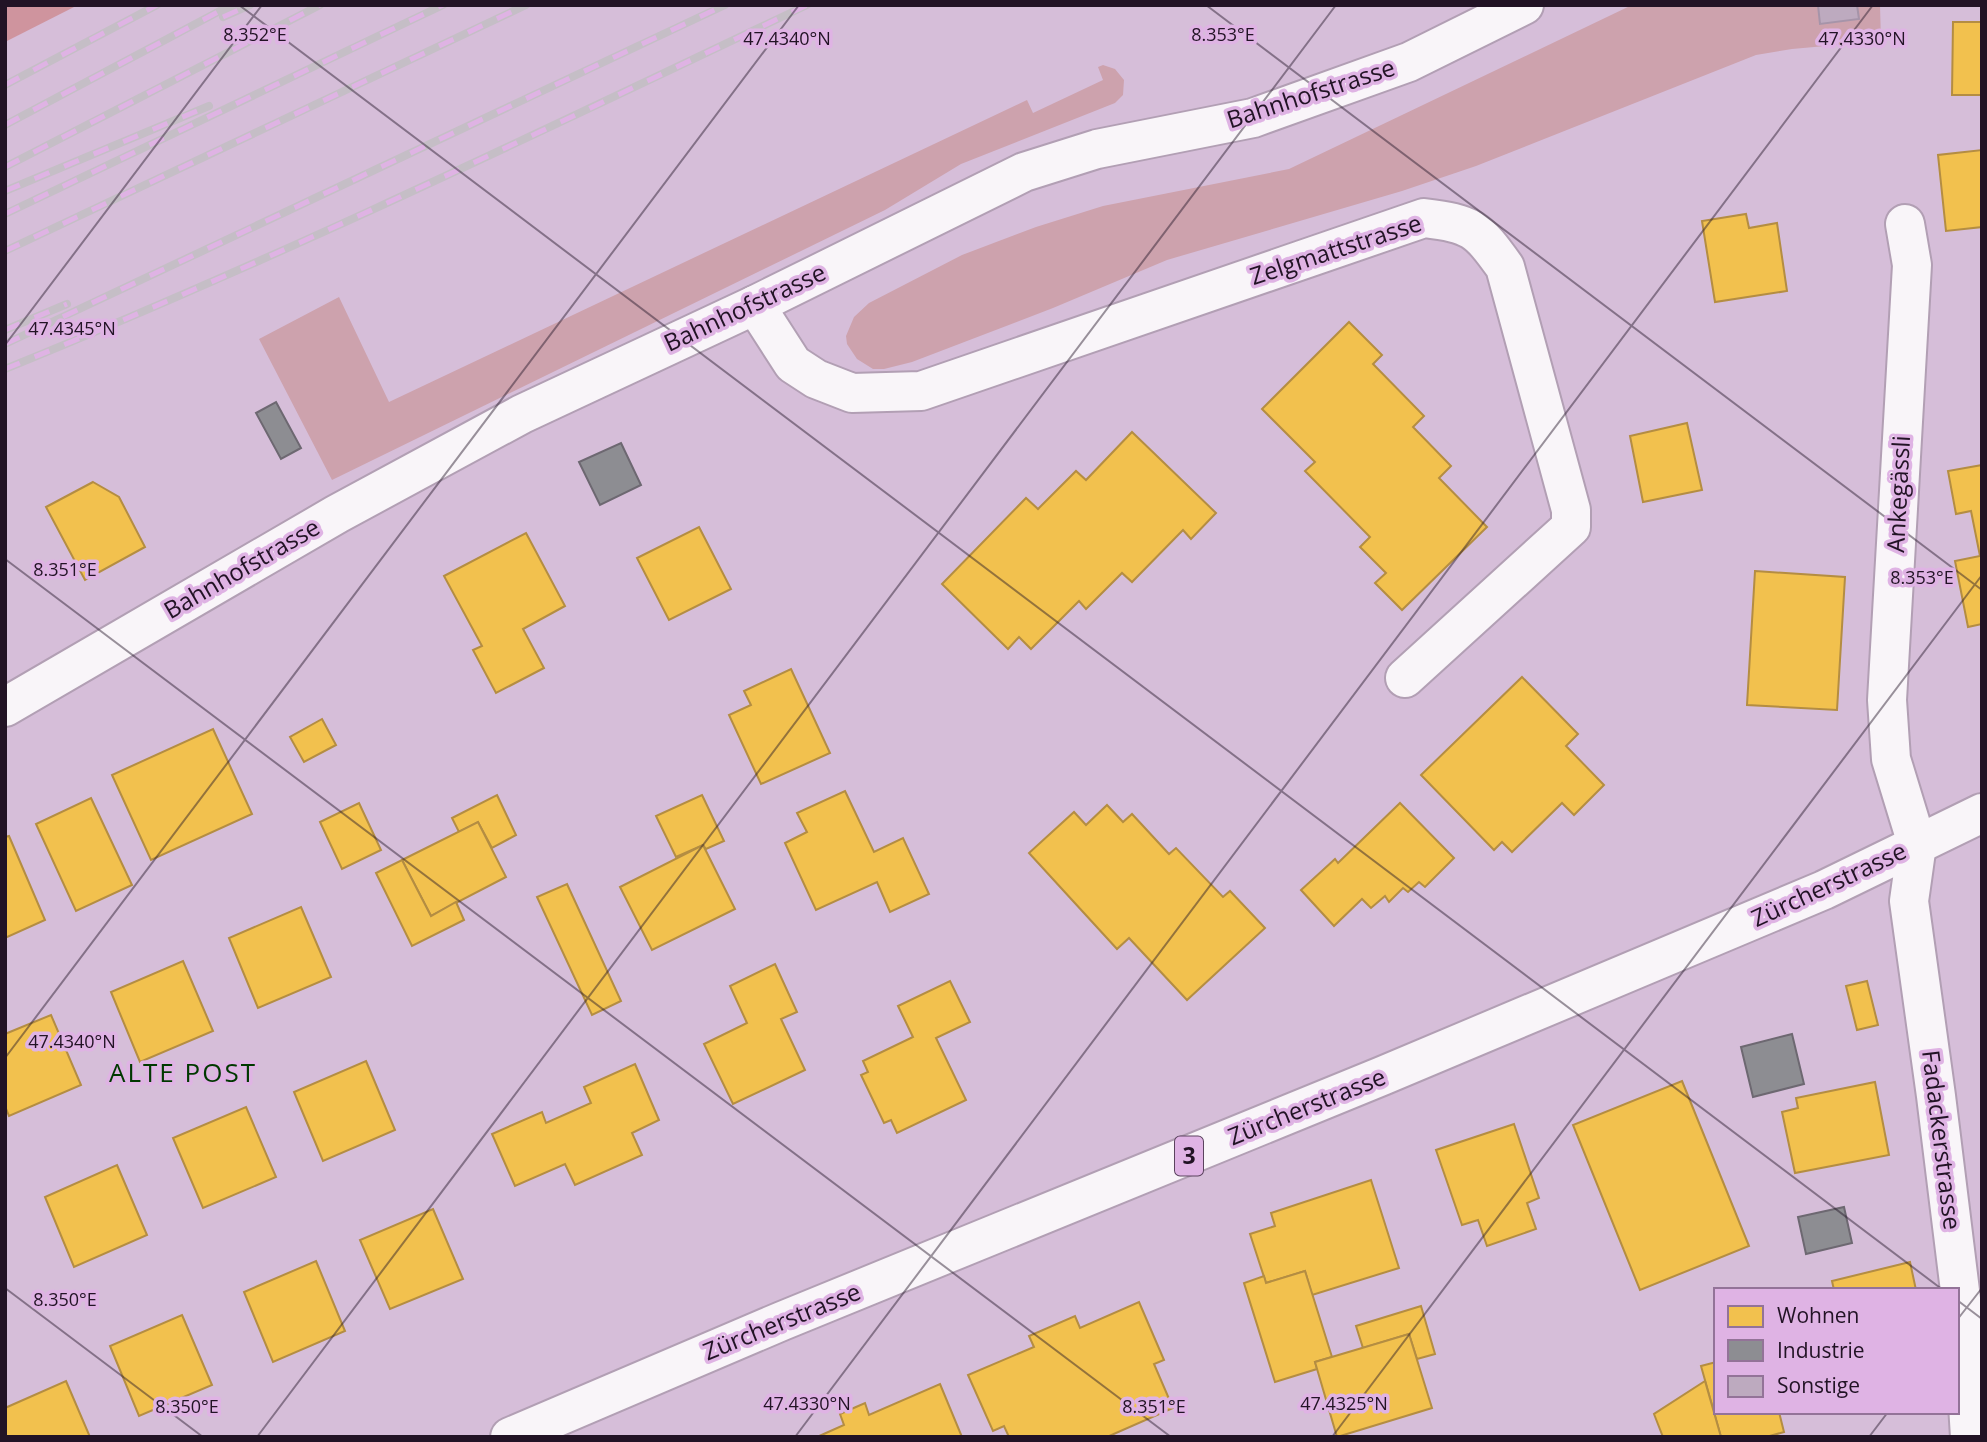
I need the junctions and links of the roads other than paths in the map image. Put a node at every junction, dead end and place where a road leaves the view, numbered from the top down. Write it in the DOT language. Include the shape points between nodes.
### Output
graph roads {
  1 [pos="1524,5"];
  2 [pos="1905,224"];
  3 [pos="755,305"];
  4 [pos="1405,678"];
  5 [pos="5,707"];
  6 [pos="1982,813"];
  7 [pos="1917,844"];
  8 [pos="510,1437"];
  9 [pos="1970,1437"];
  1 -- 3 [label="street, Bahnhofstrasse" via="1409,62 1253,118 1097,149 1024,172"];
  2 -- 7 [label="street, Ankegässli" via="1912,265 1887,700 1891,759"];
  3 -- 4 [label="street, Zelgmattstrasse" via="793,364 816,379 852,393 921,391 1424,218 1460,223 1485,239 1505,267 1571,510 1571,527"];
  3 -- 5 [label="street, Bahnhofstrasse" via="522,414 325,521"];
  6 -- 7 [label="street, Zürcherstrasse / 3"];
  7 -- 8 [label="street, Zürcherstrasse / 3" via="1799,901 1370,1082"];
  7 -- 9 [label="street, Fadackerstrasse" via="1909,901 1962,1307"];
}
